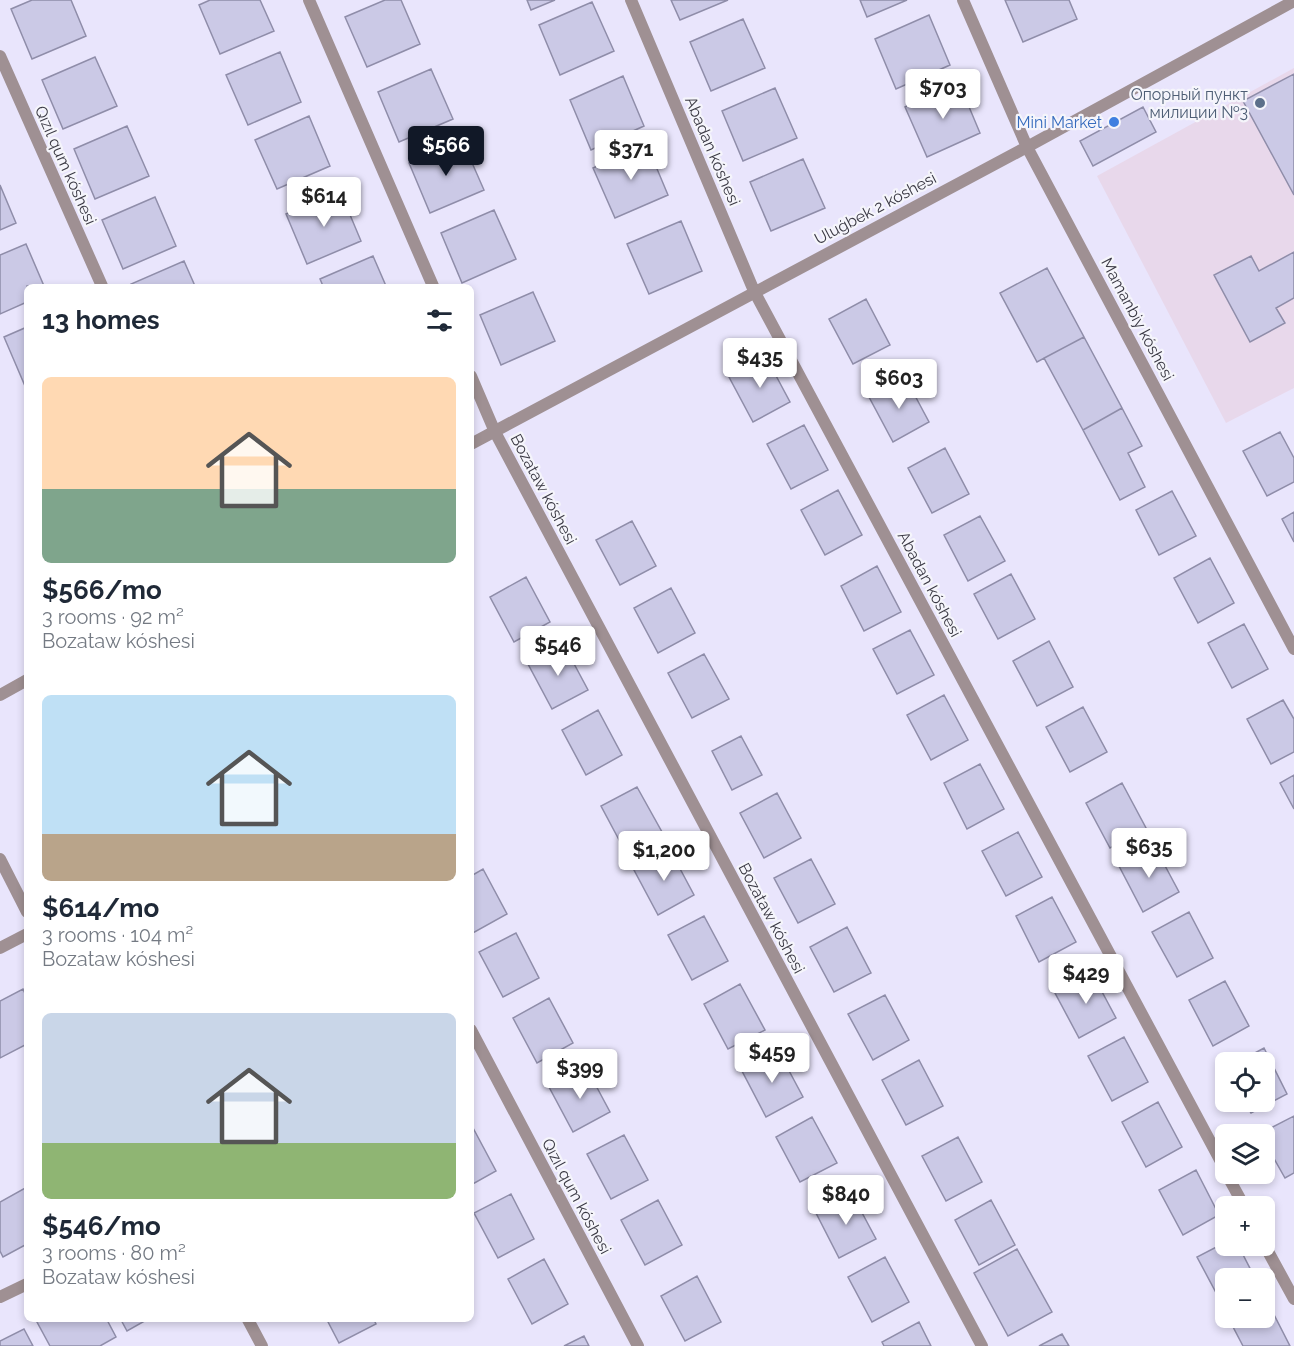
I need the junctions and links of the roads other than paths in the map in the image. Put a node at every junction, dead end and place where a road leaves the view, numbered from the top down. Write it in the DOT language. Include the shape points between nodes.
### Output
graph roads {
  1 [pos="309,0"];
  2 [pos="631,0"];
  3 [pos="963,0"];
  4 [pos="1294,1"];
  5 [pos="0,56"];
  6 [pos="1027,147"];
  7 [pos="101,284"];
  8 [pos="432,284"];
  9 [pos="754,291"];
  10 [pos="474,383"];
  11 [pos="495,432"];
  12 [pos="474,442"];
  13 [pos="1294,649"];
  14 [pos="24,682"];
  15 [pos="0,694"];
  16 [pos="0,859"];
  17 [pos="24,906"];
  18 [pos="24,936"];
  19 [pos="0,948"];
  20 [pos="474,1036"];
  21 [pos="1215,1151"];
  22 [pos="1271,1256"];
  23 [pos="24,1286"];
  24 [pos="0,1298"];
  25 [pos="1294,1299"];
  26 [pos="249,1322"];
  27 [pos="262,1346"];
  28 [pos="638,1346"];
  29 [pos="982,1346"];
  1 -- 8 [label="street"];
  2 -- 9 [label="street, Abadan kóshesi"];
  3 -- 6 [label="street, Mamanbiy kóshesi"];
  4 -- 6 [label="street, Uluǵbek 2 kóshesi"];
  5 -- 7 [label="street, Qızıl qum kóshesi"];
  6 -- 9 [label="street, Uluǵbek 2 kóshesi"];
  6 -- 13 [label="street, Mamanbiy kóshesi"];
  9 -- 11 [label="street, Uluǵbek 2 kóshesi"];
  9 -- 21 [label="street, Abadan kóshesi"];
  10 -- 11 [label="street, Bozataw kóshesi"];
  11 -- 12 [label="street, Uluǵbek 2 kóshesi"];
  11 -- 29 [label="street, Bozataw kóshesi"];
  14 -- 15 [label="street"];
  16 -- 17 [label="street"];
  18 -- 19 [label="street"];
  20 -- 28 [label="street, Qızıl qum kóshesi"];
  22 -- 25 [label="street"];
  23 -- 24 [label="street"];
  26 -- 27 [label="street"];
}
